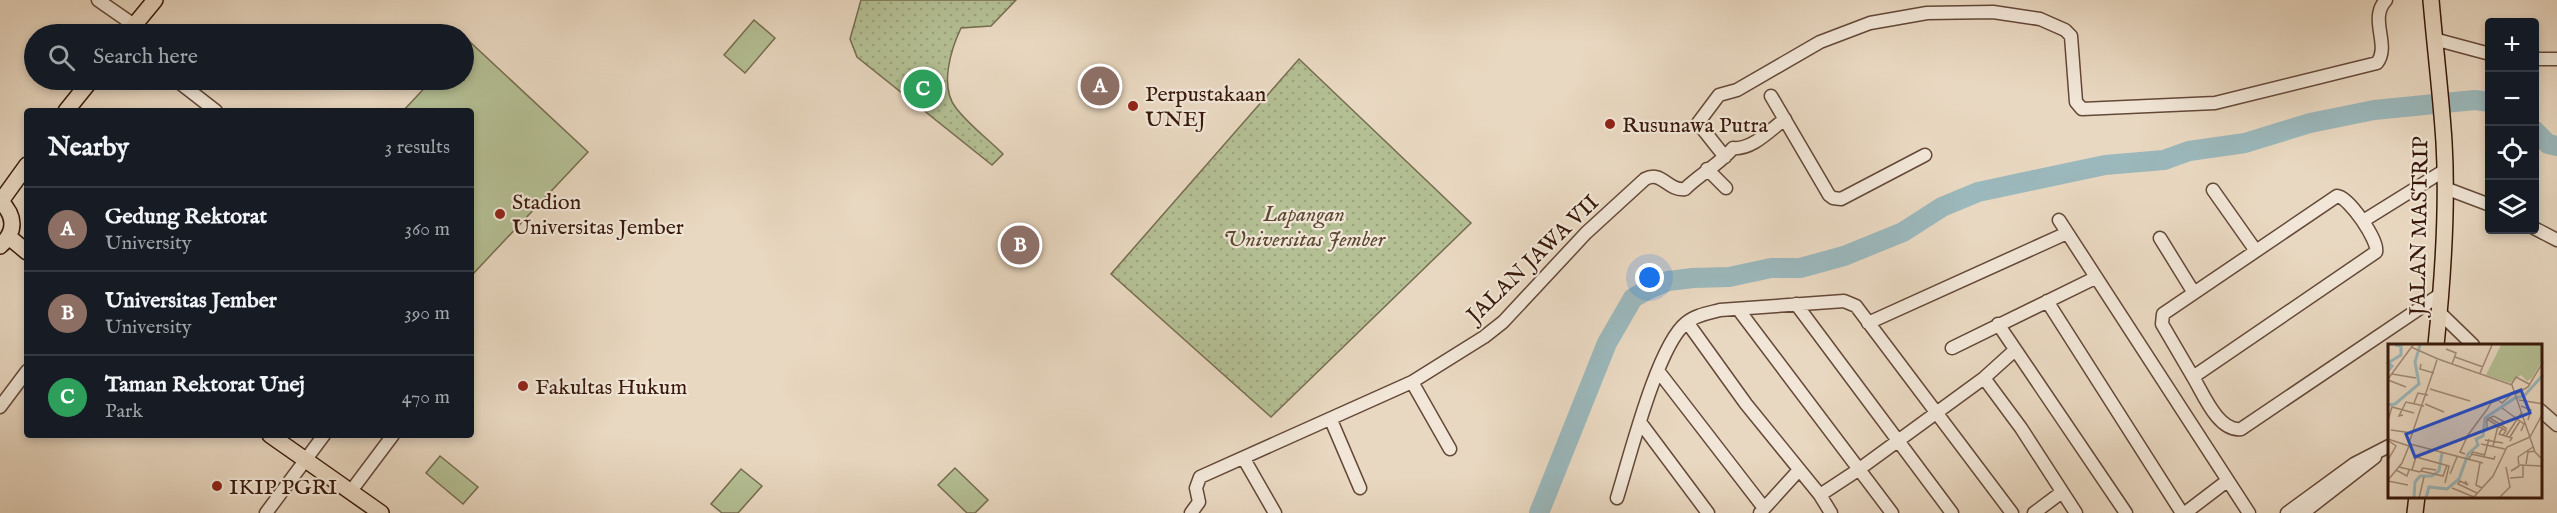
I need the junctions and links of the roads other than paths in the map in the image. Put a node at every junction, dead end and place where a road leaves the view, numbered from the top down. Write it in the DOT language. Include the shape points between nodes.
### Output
graph roads {
  1 [pos="98,0"];
  2 [pos="155,0"];
  3 [pos="2386,0"];
  4 [pos="2431,0"];
  5 [pos="124,24"];
  6 [pos="135,24"];
  7 [pos="2434,39"];
  8 [pos="2485,53"];
  9 [pos="2539,59"];
  10 [pos="2557,59"];
  11 [pos="83,90"];
  12 [pos="189,90"];
  13 [pos="1772,96"];
  14 [pos="68,108"];
  15 [pos="212,108"];
  16 [pos="1785,119"];
  17 [pos="1925,155"];
  18 [pos="1725,157"];
  19 [pos="24,169"];
  20 [pos="1707,169"];
  21 [pos="2445,170"];
  22 [pos="1726,188"];
  23 [pos="2445,188"];
  24 [pos="2213,190"];
  25 [pos="1,201"];
  26 [pos="2485,203"];
  27 [pos="2059,220"];
  28 [pos="2362,221"];
  29 [pos="2539,230"];
  30 [pos="2067,233"];
  31 [pos="2160,238"];
  32 [pos="2557,240"];
  33 [pos="5,242"];
  34 [pos="24,251"];
  35 [pos="2256,251"];
  36 [pos="2095,278"];
  37 [pos="2194,293"];
  38 [pos="2441,294"];
  39 [pos="2047,301"];
  40 [pos="1796,304"];
  41 [pos="1738,309"];
  42 [pos="2439,312"];
  43 [pos="1686,322"];
  44 [pos="1868,323"];
  45 [pos="1998,324"];
  46 [pos="2436,344"];
  47 [pos="2472,344"];
  48 [pos="1952,348"];
  49 [pos="2015,350"];
  50 [pos="1659,372"];
  51 [pos="24,375"];
  52 [pos="2193,377"];
  53 [pos="1984,378"];
  54 [pos="1412,382"];
  55 [pos="0,407"];
  56 [pos="2542,411"];
  57 [pos="1937,412"];
  58 [pos="1330,420"];
  59 [pos="1640,422"];
  60 [pos="2557,425"];
  61 [pos="274,438"];
  62 [pos="322,438"];
  63 [pos="391,438"];
  64 [pos="1898,441"];
  65 [pos="2386,448"];
  66 [pos="1450,449"];
  67 [pos="306,459"];
  68 [pos="1244,459"];
  69 [pos="1799,470"];
  70 [pos="1858,470"];
  71 [pos="2227,481"];
  72 [pos="2334,484"];
  73 [pos="1360,488"];
  74 [pos="351,491"];
  75 [pos="2062,492"];
  76 [pos="1820,495"];
  77 [pos="1617,498"];
  78 [pos="2417,498"];
  79 [pos="1762,510"];
  80 [pos="266,513"];
  81 [pos="381,513"];
  82 [pos="1191,513"];
  83 [pos="1275,513"];
  84 [pos="1708,513"];
  85 [pos="1831,513"];
  86 [pos="1892,513"];
  87 [pos="1952,513"];
  88 [pos="2012,513"];
  89 [pos="2034,513"];
  90 [pos="2076,513"];
  91 [pos="2126,513"];
  92 [pos="2183,513"];
  93 [pos="2249,513"];
  94 [pos="2288,513"];
  95 [pos="2303,513"];
  96 [pos="2415,513"];
  1 -- 5 [label="street"];
  2 -- 6 [label="main road"];
  3 -- 18 [label="street" via="2377,14 2382,54 2377,63 2215,104 2082,109 2076,102 2071,36 2040,19 1993,12 1927,14 1870,23 1820,42 1737,90 1719,95 1698,123"];
  4 -- 7 [label="main road, JALAN MASTRIP"];
  7 -- 8 [label="street"];
  7 -- 21 [label="main road, JALAN MASTRIP"];
  9 -- 10 [label="street"];
  11 -- 14 [label="main road"];
  12 -- 15 [label="street"];
  13 -- 16 [label="street"];
  16 -- 17 [label="street" via="1835,199"];
  16 -- 18 [label="street, JALAN JAWA VII" via="1751,145 1733,148"];
  18 -- 20 [label="street, JALAN JAWA VII"];
  19 -- 25 [label="main road"];
  20 -- 22 [label="street"];
  20 -- 54 [label="street, JALAN JAWA VII" via="1682,190 1660,177 1645,179 1586,232 1503,322"];
  21 -- 23 [label="main road, JALAN MASTRIP"];
  21 -- 28 [label="street"];
  23 -- 26 [label="street"];
  23 -- 38 [label="main road, JALAN MASTRIP"];
  24 -- 35 [label="street"];
  25 -- 33 [label="main road" via="12,219 12,231"];
  27 -- 30 [label="street"];
  28 -- 35 [label="street" via="2345,198 2337,196"];
  28 -- 52 [label="street" via="2378,246 2374,255"];
  29 -- 32 [label="street"];
  30 -- 36 [label="street"];
  30 -- 44 [label="street"];
  31 -- 37 [label="street"];
  33 -- 34 [label="main road"];
  35 -- 37 [label="street"];
  36 -- 39 [label="street"];
  36 -- 71 [label="street"];
  37 -- 52 [label="street" via="2165,312 2161,320"];
  38 -- 42 [label="main road, JALAN MASTRIP"];
  38 -- 52 [label="street" via="2241,429 2232,429 2221,421"];
  39 -- 45 [label="street"];
  39 -- 92 [label="street"];
  40 -- 41 [label="street"];
  40 -- 44 [label="street" via="1847,301 1856,306"];
  40 -- 64 [label="street"];
  41 -- 43 [label="street" via="1703,314"];
  41 -- 70 [label="street"];
  42 -- 46 [label="main road, JALAN MASTRIP"];
  42 -- 47 [label="street"];
  43 -- 50 [label="street" via="1677,332"];
  43 -- 69 [label="street"];
  44 -- 57 [label="street"];
  45 -- 48 [label="street"];
  45 -- 49 [label="street"];
  49 -- 53 [label="street"];
  49 -- 91 [label="street"];
  50 -- 59 [label="street"];
  50 -- 79 [label="street"];
  51 -- 55 [label="street"];
  53 -- 57 [label="street"];
  53 -- 75 [label="street"];
  54 -- 58 [label="street, JALAN JAWA VII"];
  54 -- 66 [label="street"];
  56 -- 60 [label="street"];
  57 -- 64 [label="street"];
  57 -- 88 [label="street"];
  58 -- 68 [label="street, JALAN JAWA VII"];
  58 -- 73 [label="street"];
  59 -- 77 [label="street"];
  59 -- 84 [label="street"];
  61 -- 67 [label="main road"];
  62 -- 67 [label="street"];
  63 -- 74 [label="street"];
  64 -- 70 [label="street"];
  64 -- 87 [label="street"];
  65 -- 72 [label="street" via="2354,464"];
  67 -- 74 [label="main road"];
  67 -- 80 [label="street"];
  68 -- 82 [label="street, JALAN JAWA VII" via="1200,477 1196,485 1199,502"];
  68 -- 83 [label="street"];
  69 -- 76 [label="street"];
  69 -- 79 [label="street"];
  70 -- 76 [label="street"];
  70 -- 86 [label="street"];
  71 -- 92 [label="street"];
  71 -- 93 [label="street"];
  72 -- 94 [label="street"];
  72 -- 95 [label="street"];
  74 -- 81 [label="main road"];
  75 -- 89 [label="street"];
  75 -- 90 [label="street"];
  76 -- 85 [label="street"];
  78 -- 96 [label="main road"];
}
